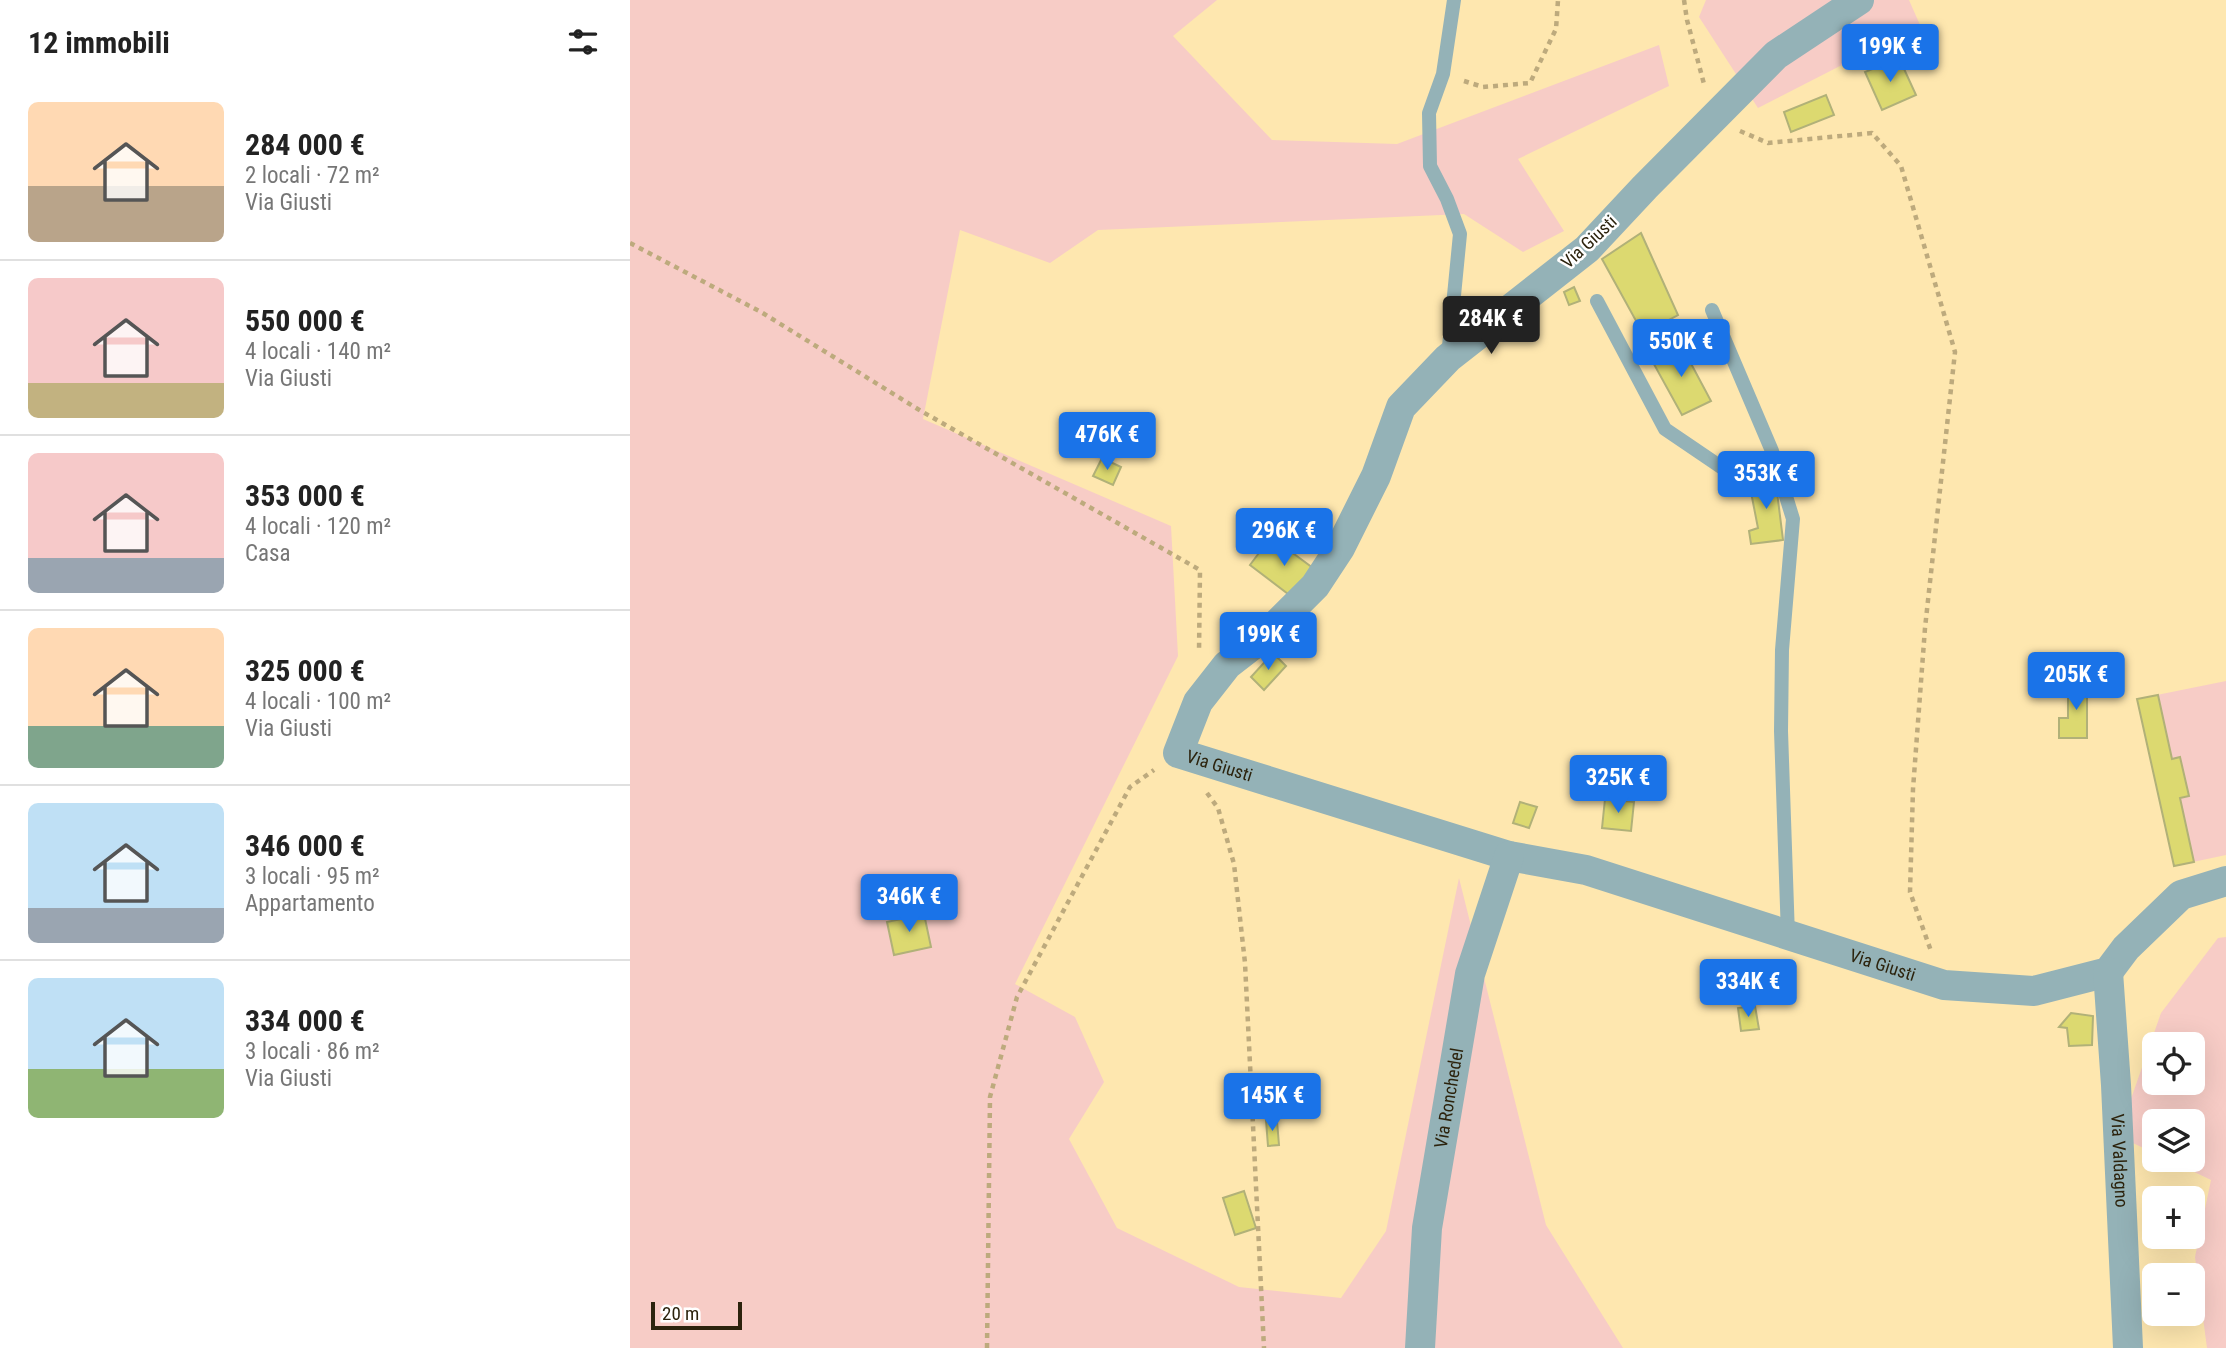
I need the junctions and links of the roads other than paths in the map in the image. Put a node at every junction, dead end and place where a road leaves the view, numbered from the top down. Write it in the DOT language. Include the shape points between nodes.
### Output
graph roads {
  1 [pos="1454,0"];
  2 [pos="1859,0"];
  3 [pos="1597,301"];
  4 [pos="1712,310"];
  5 [pos="1448,358"];
  6 [pos="1775,460"];
  7 [pos="1509,856"];
  8 [pos="2226,881"];
  9 [pos="1788,936"];
  10 [pos="2108,972"];
  11 [pos="1420,1348"];
  12 [pos="2128,1348"];
  1 -- 5 [label="lane" via="1443,74 1429,113 1430,166 1460,234"];
  2 -- 5 [label="street, Via Giusti" via="1776,55 1587,249"];
  3 -- 6 [label="lane" via="1665,429 1721,467 1742,474"];
  4 -- 6 [label="lane"];
  5 -- 7 [label="street, Via Giusti" via="1401,407 1376,476 1315,586 1267,634 1227,665 1198,702 1178,753"];
  6 -- 9 [label="lane" via="1793,519 1781,731"];
  7 -- 9 [label="street, Via Giusti" via="1586,870"];
  7 -- 11 [label="street, Via Ronchedel" via="1470,974 1427,1228"];
  8 -- 10 [label="street" via="2181,895 2126,947"];
  9 -- 10 [label="street, Via Giusti" via="1944,985 2034,990"];
  10 -- 12 [label="street, Via Valdagno"];
}
